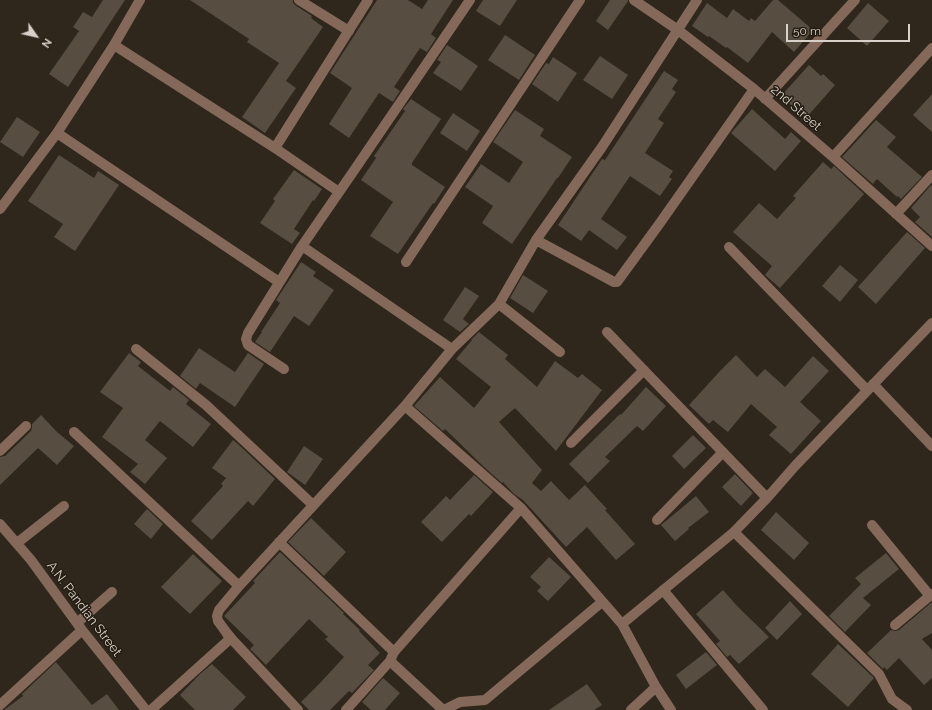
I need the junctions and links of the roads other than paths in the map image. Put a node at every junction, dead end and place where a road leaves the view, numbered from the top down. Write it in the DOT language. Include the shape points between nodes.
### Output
graph roads {
  1 [pos="140,0"];
  2 [pos="298,0"];
  3 [pos="368,0"];
  4 [pos="470,0"];
  5 [pos="580,0"];
  6 [pos="634,0"];
  7 [pos="697,0"];
  8 [pos="855,0"];
  9 [pos="678,30"];
  10 [pos="349,31"];
  11 [pos="114,45"];
  12 [pos="932,48"];
  13 [pos="754,89"];
  14 [pos="765,99"];
  15 [pos="57,133"];
  16 [pos="275,148"];
  17 [pos="833,157"];
  18 [pos="932,175"];
  19 [pos="339,192"];
  20 [pos="0,209"];
  21 [pos="896,214"];
  22 [pos="536,240"];
  23 [pos="302,246"];
  24 [pos="932,246"];
  25 [pos="728,247"];
  26 [pos="406,262"];
  27 [pos="279,282"];
  28 [pos="499,304"];
  29 [pos="932,323"];
  30 [pos="607,332"];
  31 [pos="136,349"];
  32 [pos="452,349"];
  33 [pos="560,352"];
  34 [pos="284,369"];
  35 [pos="644,370"];
  36 [pos="870,387"];
  37 [pos="405,406"];
  38 [pos="26,426"];
  39 [pos="74,432"];
  40 [pos="571,443"];
  41 [pos="932,446"];
  42 [pos="0,451"];
  43 [pos="723,452"];
  44 [pos="767,498"];
  45 [pos="313,505"];
  46 [pos="64,506"];
  47 [pos="521,508"];
  48 [pos="657,520"];
  49 [pos="0,524"];
  50 [pos="872,525"];
  51 [pos="734,532"];
  52 [pos="279,542"];
  53 [pos="16,543"];
  54 [pos="239,586"];
  55 [pos="663,590"];
  56 [pos="112,592"];
  57 [pos="931,595"];
  58 [pos="602,602"];
  59 [pos="622,624"];
  60 [pos="894,625"];
  61 [pos="79,626"];
  62 [pos="226,632"];
  63 [pos="392,656"];
  64 [pos="656,687"];
  65 [pos="0,705"];
  66 [pos="146,710"];
  67 [pos="151,710"];
  68 [pos="298,710"];
  69 [pos="346,710"];
  70 [pos="443,710"];
  71 [pos="631,710"];
  72 [pos="672,710"];
  73 [pos="763,710"];
  74 [pos="907,710"];
  1 -- 11 [label="street"];
  2 -- 10 [label="street"];
  3 -- 10 [label="street"];
  4 -- 19 [label="street"];
  5 -- 26 [label="street"];
  6 -- 9 [label="street, 2nd Street"];
  7 -- 9 [label="street"];
  8 -- 14 [label="street"];
  9 -- 13 [label="street, 2nd Street"];
  9 -- 22 [label="street" via="602,147"];
  10 -- 16 [label="street"];
  11 -- 15 [label="street"];
  11 -- 16 [label="street"];
  12 -- 17 [label="street"];
  13 -- 14 [label="street, 2nd Street"];
  13 -- 22 [label="street" via="617,282"];
  14 -- 17 [label="street, 2nd Street"];
  15 -- 20 [label="street"];
  15 -- 27 [label="street"];
  16 -- 19 [label="street"];
  17 -- 21 [label="street, 2nd Street"];
  18 -- 21 [label="street"];
  19 -- 23 [label="street"];
  21 -- 24 [label="street, 2nd Street"];
  22 -- 28 [label="street"];
  23 -- 27 [label="street"];
  23 -- 32 [label="street"];
  25 -- 36 [label="street"];
  27 -- 34 [label="street" via="246,339 248,345"];
  28 -- 32 [label="street"];
  28 -- 33 [label="street"];
  29 -- 36 [label="street"];
  30 -- 35 [label="street"];
  31 -- 45 [label="street" via="206,405"];
  32 -- 37 [label="street"];
  35 -- 40 [label="street"];
  35 -- 43 [label="street"];
  36 -- 41 [label="street"];
  36 -- 44 [label="street"];
  37 -- 45 [label="street"];
  37 -- 47 [label="street"];
  38 -- 42 [label="street"];
  39 -- 54 [label="street"];
  43 -- 44 [label="street"];
  43 -- 48 [label="street"];
  44 -- 51 [label="street"];
  45 -- 52 [label="street"];
  46 -- 53 [label="street"];
  47 -- 58 [label="street"];
  47 -- 63 [label="street"];
  49 -- 53 [label="street, A.N. Pandian Street"];
  50 -- 57 [label="street"];
  51 -- 55 [label="street"];
  51 -- 74 [label="street" via="880,674 892,699"];
  52 -- 54 [label="street"];
  52 -- 63 [label="street"];
  53 -- 61 [label="street, A.N. Pandian Street"];
  54 -- 62 [label="street" via="217,616"];
  55 -- 59 [label="street"];
  55 -- 73 [label="street"];
  56 -- 61 [label="street"];
  57 -- 60 [label="street"];
  58 -- 59 [label="street"];
  58 -- 70 [label="street" via="485,700 460,702"];
  59 -- 64 [label="street"];
  61 -- 65 [label="street"];
  61 -- 66 [label="street, A.N. Pandian Street"];
  62 -- 67 [label="street" via="231,638"];
  62 -- 68 [label="street"];
  63 -- 69 [label="street"];
  63 -- 70 [label="street"];
  64 -- 71 [label="street"];
  64 -- 72 [label="street"];
}
